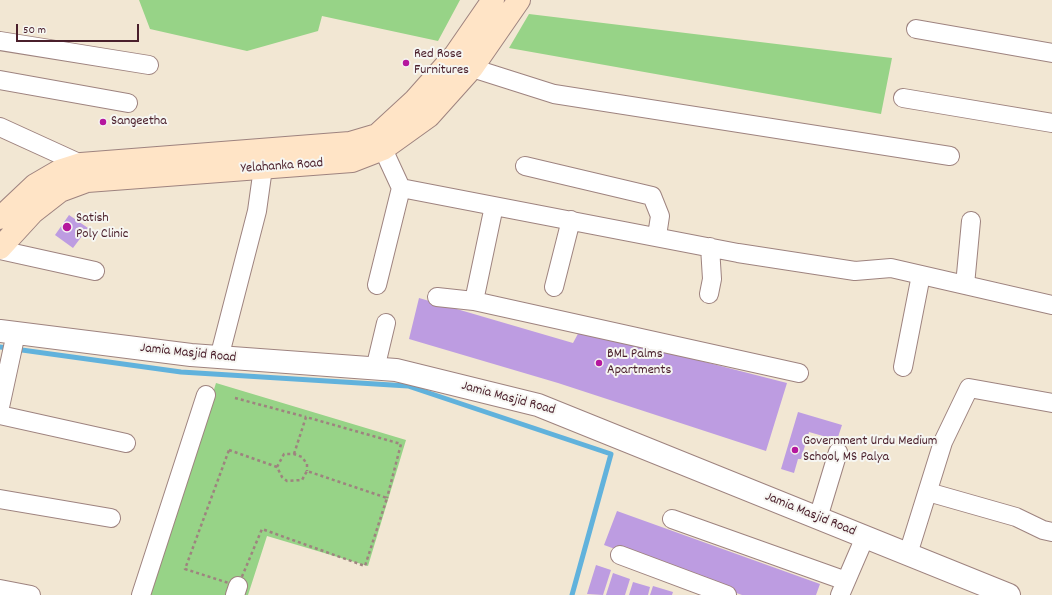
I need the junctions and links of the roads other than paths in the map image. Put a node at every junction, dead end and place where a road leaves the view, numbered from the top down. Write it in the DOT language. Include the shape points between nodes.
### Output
graph roads {
  1 [pos="493,0"];
  2 [pos="519,0"];
  3 [pos="916,29"];
  4 [pos="0,41"];
  5 [pos="1052,54"];
  6 [pos="455,55"];
  7 [pos="149,65"];
  8 [pos="472,68"];
  9 [pos="0,80"];
  10 [pos="903,98"];
  11 [pos="128,103"];
  12 [pos="1052,123"];
  13 [pos="0,127"];
  14 [pos="383,149"];
  15 [pos="950,156"];
  16 [pos="81,164"];
  17 [pos="525,166"];
  18 [pos="263,168"];
  19 [pos="400,188"];
  20 [pos="494,206"];
  21 [pos="0,218"];
  22 [pos="571,220"];
  23 [pos="971,222"];
  24 [pos="657,236"];
  25 [pos="710,247"];
  26 [pos="0,249"];
  27 [pos="95,271"];
  28 [pos="921,275"];
  29 [pos="377,285"];
  30 [pos="965,285"];
  31 [pos="554,287"];
  32 [pos="709,294"];
  33 [pos="437,296"];
  34 [pos="474,301"];
  35 [pos="1052,305"];
  36 [pos="386,323"];
  37 [pos="10,340"];
  38 [pos="219,358"];
  39 [pos="903,367"];
  40 [pos="375,369"];
  41 [pos="799,373"];
  42 [pos="206,395"];
  43 [pos="1052,403"];
  44 [pos="0,407"];
  45 [pos="0,414"];
  46 [pos="126,443"];
  47 [pos="838,452"];
  48 [pos="928,492"];
  49 [pos="0,499"];
  50 [pos="111,518"];
  51 [pos="818,518"];
  52 [pos="672,519"];
  53 [pos="1052,532"];
  54 [pos="865,537"];
  55 [pos="908,554"];
  56 [pos="620,555"];
  57 [pos="0,588"];
  58 [pos="843,588"];
  59 [pos="31,595"];
  60 [pos="141,595"];
  61 [pos="727,595"];
  62 [pos="1008,595"];
  1 -- 6 [label="main road, Yelahanka Road"];
  2 -- 8 [label="main road, Yelahanka Road"];
  3 -- 5 [label="street"];
  4 -- 7 [label="street"];
  6 -- 8 [label="street"];
  6 -- 16 [label="main road, Yelahanka Road" via="415,100 377,135 363,141"];
  8 -- 14 [label="main road, Yelahanka Road" via="429,116"];
  8 -- 15 [label="street" via="554,94"];
  9 -- 11 [label="street"];
  10 -- 12 [label="street"];
  13 -- 16 [label="street"];
  14 -- 18 [label="main road, Yelahanka Road" via="352,161"];
  14 -- 19 [label="street"];
  16 -- 21 [label="main road, Yelahanka Road" via="59,171 35,185"];
  17 -- 24 [label="street" via="652,196 660,216"];
  18 -- 26 [label="main road, Yelahanka Road" via="87,181 60,191 33,212"];
  18 -- 38 [label="street" via="257,211"];
  19 -- 20 [label="street"];
  19 -- 29 [label="street"];
  20 -- 22 [label="street"];
  20 -- 34 [label="street"];
  22 -- 24 [label="street"];
  22 -- 31 [label="street"];
  23 -- 30 [label="street"];
  24 -- 25 [label="street"];
  25 -- 28 [label="street" via="855,271 891,268"];
  25 -- 32 [label="street" via="712,279"];
  26 -- 27 [label="street"];
  28 -- 30 [label="street"];
  28 -- 39 [label="street"];
  30 -- 35 [label="street"];
  33 -- 34 [label="street"];
  34 -- 41 [label="street"];
  36 -- 40 [label="street"];
  37 -- 38 [label="street, Jamia Masjid Road"];
  37 -- 44 [label="street"];
  38 -- 40 [label="street, Jamia Masjid Road"];
  40 -- 51 [label="street, Jamia Masjid Road" via="396,370 538,405"];
  42 -- 60 [label="street"];
  43 -- 48 [label="street" via="968,388 943,442"];
  45 -- 46 [label="street"];
  47 -- 51 [label="street"];
  48 -- 53 [label="street" via="1016,517"];
  48 -- 55 [label="street"];
  49 -- 50 [label="street"];
  51 -- 54 [label="street, Jamia Masjid Road"];
  52 -- 58 [label="street"];
  54 -- 55 [label="street, Jamia Masjid Road"];
  54 -- 58 [label="street"];
  55 -- 62 [label="street, Jamia Masjid Road"];
  56 -- 61 [label="street"];
  57 -- 59 [label="street"];
}
